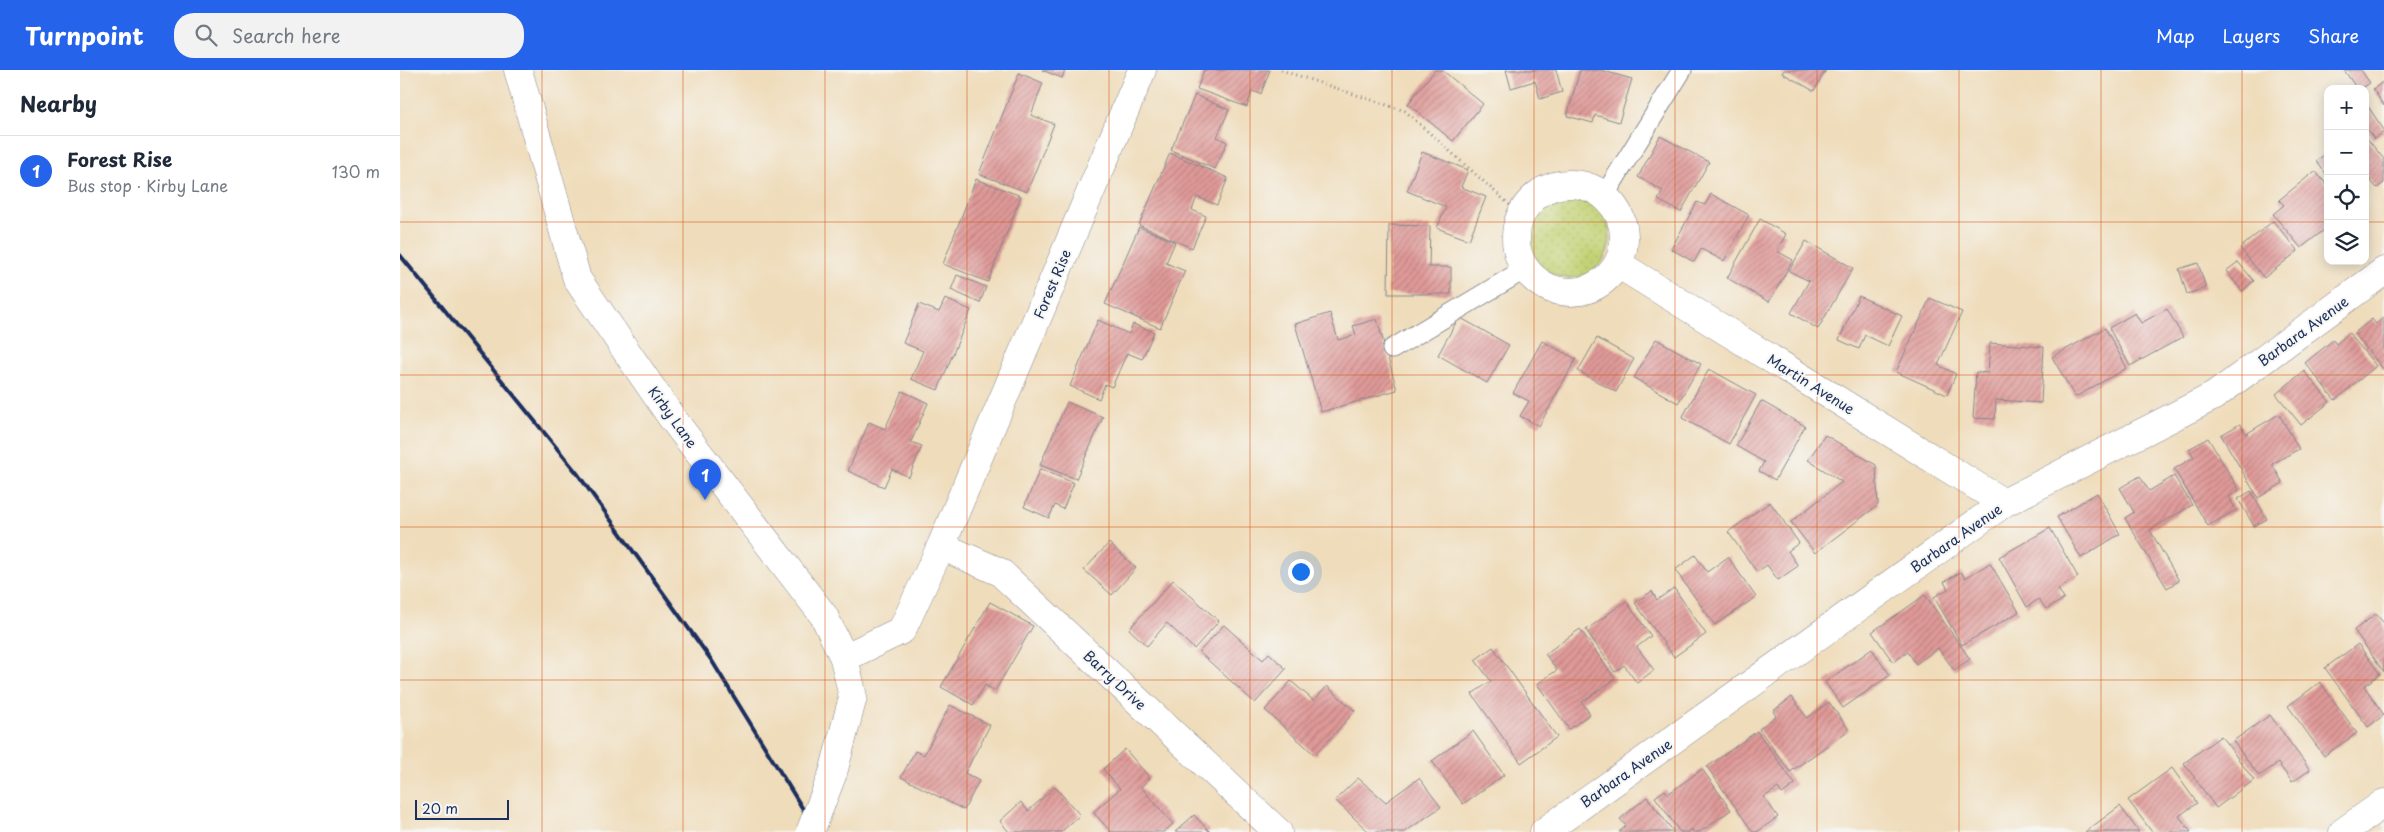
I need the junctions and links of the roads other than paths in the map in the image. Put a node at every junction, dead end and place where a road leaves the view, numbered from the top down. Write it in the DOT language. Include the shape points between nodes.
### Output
graph roads {
  1 [pos="518,70"];
  2 [pos="1142,70"];
  3 [pos="1682,70"];
  4 [pos="1604,196"];
  5 [pos="1618,264"];
  6 [pos="1525,269"];
  7 [pos="2384,271"];
  8 [pos="1392,349"];
  9 [pos="2004,504"];
  10 [pos="941,546"];
  11 [pos="844,658"];
  12 [pos="2384,803"];
  13 [pos="810,832"];
  14 [pos="1278,832"];
  15 [pos="1544,832"];
  16 [pos="2343,832"];
  1 -- 11 [label="street, Kirby Lane" via="577,279 672,418 824,616"];
  2 -- 10 [label="street, Forest Rise"];
  3 -- 4 [label="lane"];
  4 -- 5 [label="street" via="1619,213 1624,230 1624,248"];
  4 -- 6 [label="street" via="1595,189 1578,184 1561,184 1544,190 1530,201 1520,216 1516,234 1518,252"];
  5 -- 6 [label="street" via="1607,279 1591,289 1573,293 1555,290 1538,282"];
  5 -- 9 [label="street, Martin Avenue"];
  6 -- 8 [label="lane"];
  7 -- 9 [label="street, Barbara Avenue" via="2214,396"];
  9 -- 15 [label="street, Barbara Avenue"];
  10 -- 11 [label="street, Forest Rise" via="902,630"];
  10 -- 14 [label="street, Barry Drive" via="1000,572"];
  11 -- 13 [label="street, Kirby Lane, bridge" via="852,697 833,773"];
  12 -- 16 [label="street"];
}
